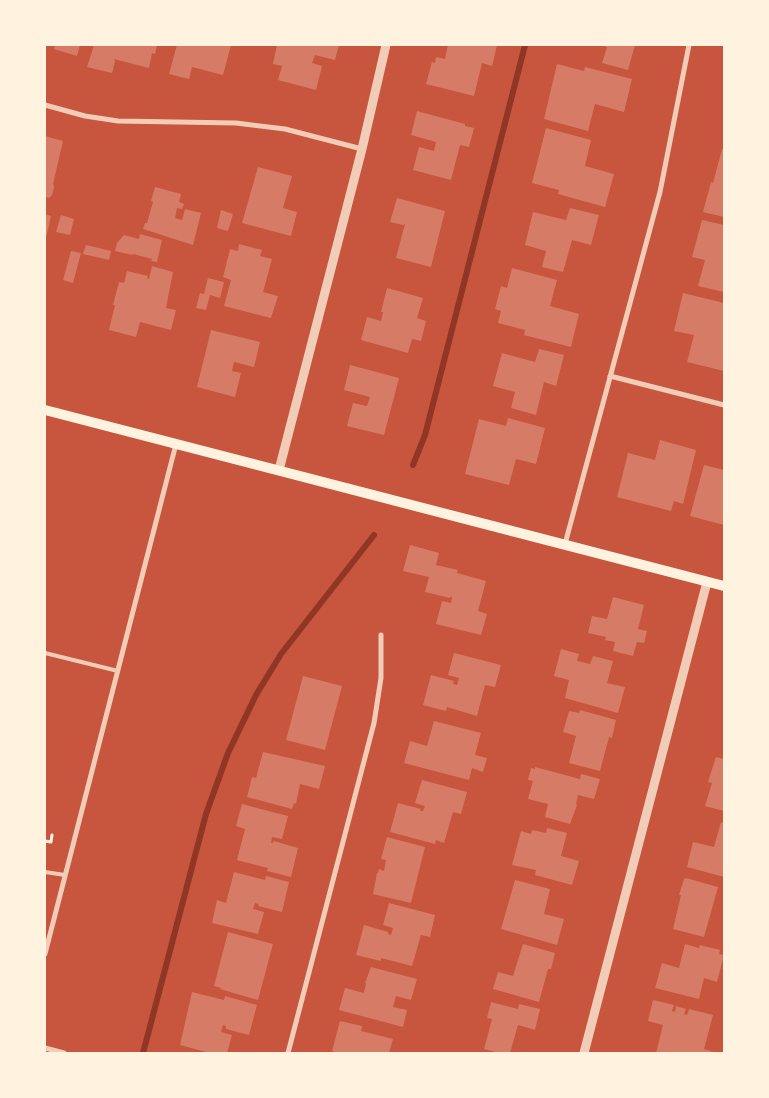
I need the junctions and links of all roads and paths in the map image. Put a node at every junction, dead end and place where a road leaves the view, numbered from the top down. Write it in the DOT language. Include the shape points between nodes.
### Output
graph roads {
  1 [pos="386,45"];
  2 [pos="689,45"];
  3 [pos="45,105"];
  4 [pos="362,149"];
  5 [pos="610,376"];
  6 [pos="724,405"];
  7 [pos="45,410"];
  8 [pos="176,444"];
  9 [pos="279,470"];
  10 [pos="565,544"];
  11 [pos="707,582"];
  12 [pos="724,586"];
  13 [pos="381,635"];
  14 [pos="45,653"];
  15 [pos="118,671"];
  16 [pos="52,835"];
  17 [pos="45,841"];
  18 [pos="45,872"];
  19 [pos="65,875"];
  20 [pos="45,954"];
  21 [pos="45,1048"];
  22 [pos="64,1053"];
  23 [pos="288,1053"];
  24 [pos="584,1053"];
  1 -- 4 [label="street"];
  2 -- 5 [label="street" via="660,192"];
  3 -- 4 [label="street" via="118,121 236,123 285,129"];
  4 -- 9 [label="street"];
  5 -- 6 [label="street"];
  5 -- 10 [label="street"];
  7 -- 8 [label="main road"];
  8 -- 9 [label="main road"];
  8 -- 15 [label="street"];
  9 -- 10 [label="main road"];
  10 -- 11 [label="main road"];
  11 -- 12 [label="main road"];
  11 -- 24 [label="street"];
  13 -- 23 [label="street" via="381,678 374,723"];
  14 -- 15 [label="lane"];
  15 -- 19 [label="street"];
  16 -- 17 [label="path" via="51,842"];
  18 -- 19 [label="lane"];
  19 -- 20 [label="street"];
  21 -- 22 [label="street"];
}
